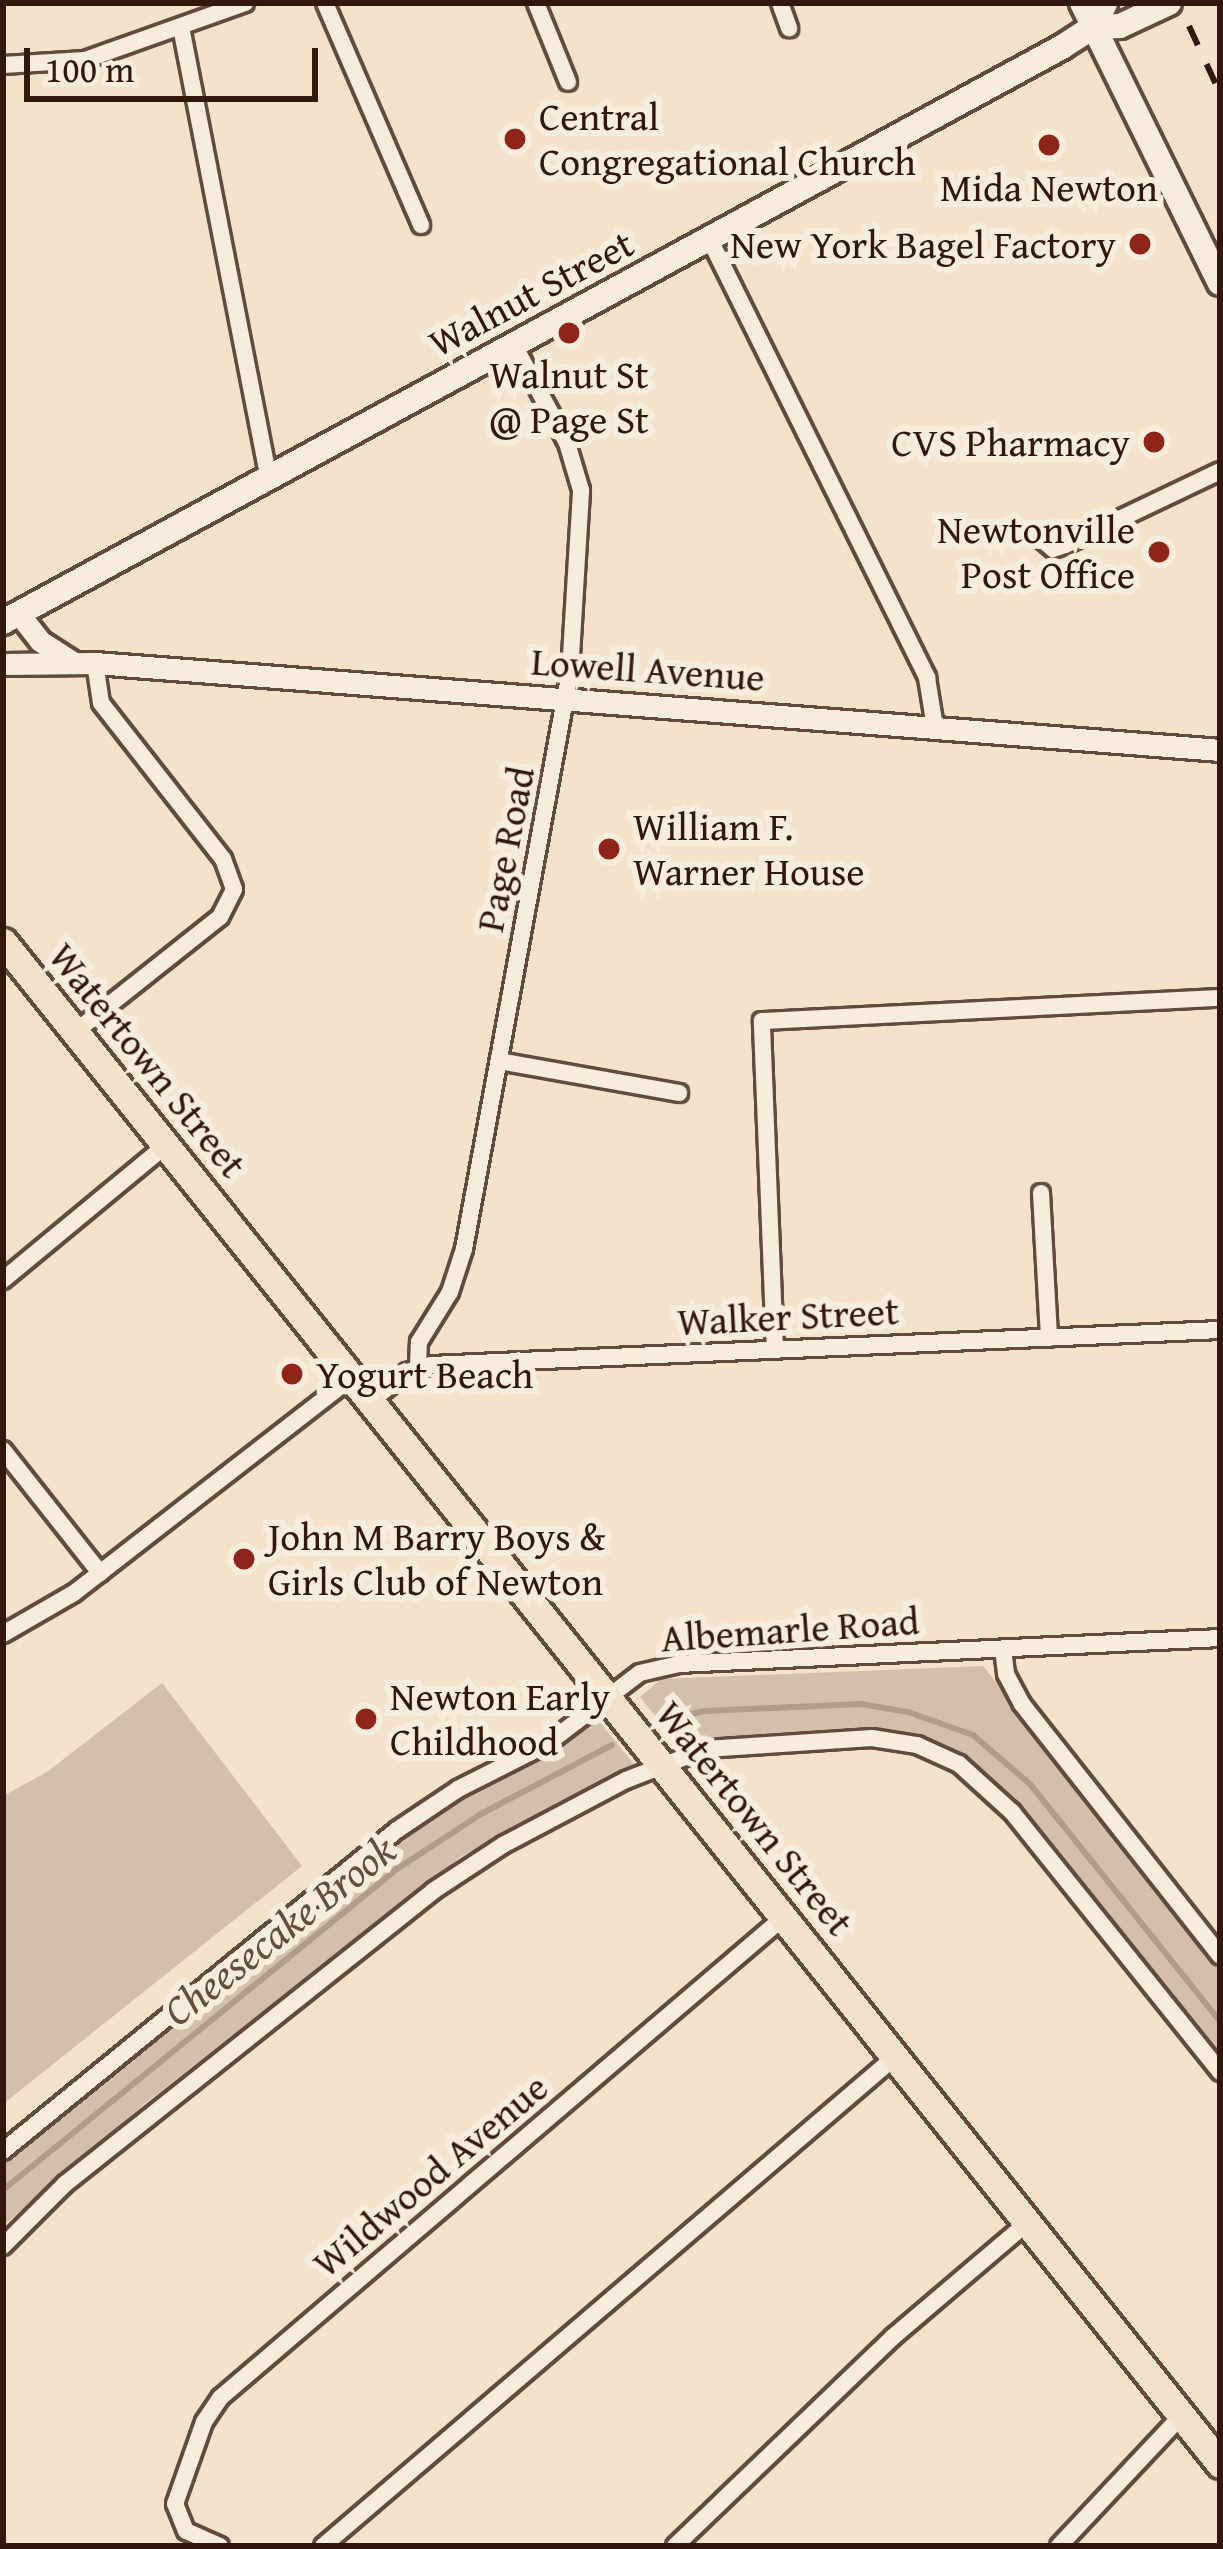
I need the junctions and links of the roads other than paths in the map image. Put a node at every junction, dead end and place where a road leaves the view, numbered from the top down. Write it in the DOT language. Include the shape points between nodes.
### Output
graph roads {
  1 [pos="190,3"];
  2 [pos="245,3"];
  3 [pos="325,3"];
  4 [pos="536,3"];
  5 [pos="780,3"];
  6 [pos="1082,3"];
  7 [pos="1105,3"];
  8 [pos="1165,5"];
  9 [pos="186,26"];
  10 [pos="1093,27"];
  11 [pos="789,28"];
  12 [pos="3,65"];
  13 [pos="568,82"];
  14 [pos="422,225"];
  15 [pos="710,240"];
  16 [pos="1220,283"];
  17 [pos="513,343"];
  18 [pos="1220,471"];
  19 [pos="268,476"];
  20 [pos="1040,538"];
  21 [pos="11,618"];
  22 [pos="71,662"];
  23 [pos="95,662"];
  24 [pos="3,664"];
  25 [pos="566,698"];
  26 [pos="935,727"];
  27 [pos="1220,750"];
  28 [pos="3,942"];
  29 [pos="1220,998"];
  30 [pos="75,1032"];
  31 [pos="499,1061"];
  32 [pos="679,1094"];
  33 [pos="166,1145"];
  34 [pos="1041,1193"];
  35 [pos="3,1280"];
  36 [pos="1220,1330"];
  37 [pos="1049,1338"];
  38 [pos="775,1350"];
  39 [pos="418,1367"];
  40 [pos="352,1377"];
  41 [pos="370,1401"];
  42 [pos="3,1450"];
  43 [pos="100,1573"];
  44 [pos="3,1634"];
  45 [pos="1220,1638"];
  46 [pos="1003,1648"];
  47 [pos="608,1696"];
  48 [pos="662,1764"];
  49 [pos="784,1917"];
  50 [pos="1220,1956"];
  51 [pos="895,2057"];
  52 [pos="1220,2072"];
  53 [pos="3,2151"];
  54 [pos="1027,2223"];
  55 [pos="3,2246"];
  56 [pos="1181,2416"];
  57 [pos="1220,2464"];
  58 [pos="220,2546"];
  59 [pos="323,2546"];
  60 [pos="675,2546"];
  61 [pos="1059,2546"];
  1 -- 9 [label="street"];
  2 -- 9 [label="street"];
  3 -- 14 [label="street"];
  4 -- 13 [label="street"];
  5 -- 11 [label="street"];
  6 -- 10 [label="main road"];
  7 -- 10 [label="main road"];
  8 -- 10 [label="main road, Walnut Street" via="1120,26"];
  9 -- 12 [label="street" via="86,60"];
  9 -- 19 [label="street"];
  10 -- 15 [label="main road, Walnut Street"];
  10 -- 16 [label="main road"];
  15 -- 17 [label="main road, Walnut Street"];
  15 -- 26 [label="street" via="927,678"];
  17 -- 19 [label="main road, Walnut Street"];
  17 -- 25 [label="street, Page Road" via="567,443 581,490"];
  18 -- 20 [label="street" via="1066,545 1053,549"];
  19 -- 21 [label="main road, Walnut Street"];
  21 -- 22 [label="street"];
  22 -- 23 [label="street, Lowell Avenue"];
  22 -- 24 [label="street, Lowell Avenue"];
  23 -- 25 [label="street, Lowell Avenue"];
  23 -- 30 [label="street" via="101,703 227,865 234,889 220,917"];
  25 -- 26 [label="street, Lowell Avenue"];
  25 -- 31 [label="street, Page Road"];
  26 -- 27 [label="street, Lowell Avenue"];
  28 -- 30 [label="main road, Watertown Street"];
  29 -- 38 [label="street" via="762,1021"];
  30 -- 33 [label="main road, Watertown Street"];
  31 -- 32 [label="street"];
  31 -- 39 [label="street, Page Road" via="460,1263 419,1342"];
  33 -- 35 [label="street"];
  33 -- 40 [label="main road, Watertown Street"];
  34 -- 37 [label="street"];
  36 -- 37 [label="street, Walker Street"];
  37 -- 38 [label="street, Walker Street"];
  38 -- 39 [label="street, Walker Street"];
  39 -- 41 [label="street"];
  40 -- 41 [label="main road, Watertown Street"];
  40 -- 43 [label="street"];
  41 -- 47 [label="main road, Watertown Street"];
  42 -- 43 [label="street"];
  43 -- 44 [label="street"];
  45 -- 46 [label="street, Albemarle Road"];
  46 -- 47 [label="street, Albemarle Road" via="668,1666 640,1673"];
  46 -- 50 [label="street" via="1022,1704"];
  47 -- 48 [label="main road, Watertown Street"];
  47 -- 53 [label="street, Albemarle Road" via="547,1744 398,1830"];
  48 -- 49 [label="main road, Watertown Street"];
  48 -- 52 [label="street" via="716,1748 848,1738 896,1741 948,1759 1012,1812"];
  48 -- 55 [label="street" via="503,1845 401,1913 65,2184"];
  49 -- 51 [label="main road, Watertown Street"];
  49 -- 58 [label="street, Wildwood Avenue" via="225,2393 207,2416 176,2498 190,2535"];
  51 -- 54 [label="main road, Watertown Street"];
  51 -- 59 [label="street"];
  54 -- 56 [label="main road, Watertown Street"];
  54 -- 60 [label="street" via="892,2337"];
  56 -- 57 [label="main road, Watertown Street"];
  56 -- 61 [label="street"];
}
